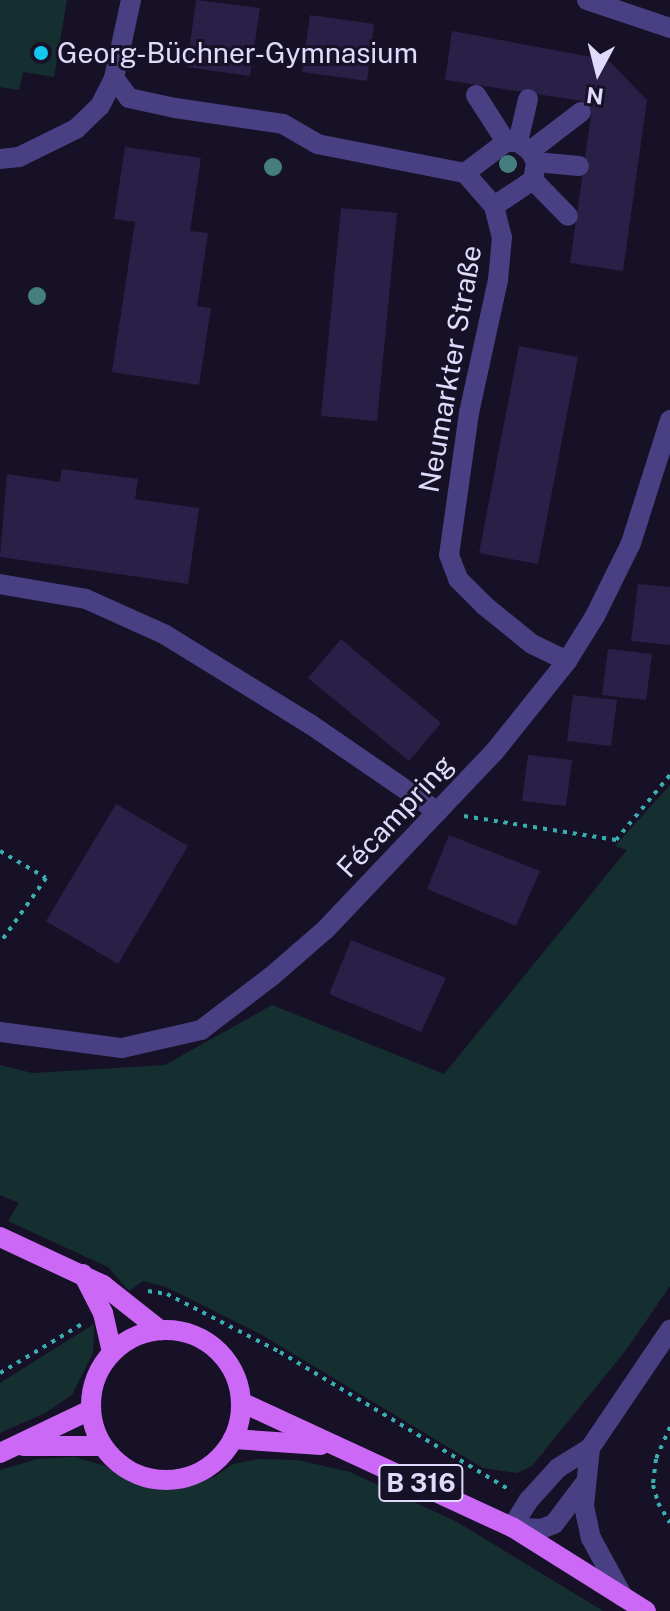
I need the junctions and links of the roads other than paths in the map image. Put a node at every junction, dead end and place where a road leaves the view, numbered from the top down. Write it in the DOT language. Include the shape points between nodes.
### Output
graph roads {
  1 [pos="131,0"];
  2 [pos="587,0"];
  3 [pos="670,28"];
  4 [pos="114,78"];
  5 [pos="476,95"];
  6 [pos="528,99"];
  7 [pos="581,112"];
  8 [pos="525,155"];
  9 [pos="0,159"];
  10 [pos="579,166"];
  11 [pos="465,173"];
  12 [pos="494,206"];
  13 [pos="568,216"];
  14 [pos="670,420"];
  15 [pos="0,584"];
  16 [pos="567,661"];
  17 [pos="438,812"];
  18 [pos="0,1032"];
  19 [pos="0,1237"];
  20 [pos="83,1274"];
  21 [pos="160,1330"];
  22 [pos="670,1330"];
  23 [pos="112,1352"];
  24 [pos="241,1402"];
  25 [pos="90,1410"];
  26 [pos="233,1439"];
  27 [pos="328,1445"];
  28 [pos="102,1446"];
  29 [pos="590,1448"];
  30 [pos="9,1450"];
  31 [pos="585,1483"];
  32 [pos="512,1527"];
  33 [pos="623,1597"];
  34 [pos="646,1611"];
  1 -- 4 [label="street"];
  2 -- 3 [label="street"];
  4 -- 9 [label="street" via="100,106 76,129 19,157"];
  4 -- 11 [label="street" via="129,98 283,124 317,144"];
  5 -- 8 [label="street"];
  6 -- 8 [label="street"];
  7 -- 8 [label="street"];
  8 -- 10 [label="street"];
  8 -- 11 [label="street"];
  8 -- 12 [label="street"];
  8 -- 13 [label="street"];
  11 -- 12 [label="street"];
  12 -- 16 [label="street, Neumarkter Straße" via="502,237 498,280 469,413 449,555 458,579 485,606 532,644"];
  14 -- 16 [label="street, Fécampring" via="631,543"];
  15 -- 17 [label="street" via="86,599 164,634 310,724"];
  16 -- 17 [label="street, Fécampring"];
  17 -- 18 [label="street, Fécampring" via="326,929 201,1030 122,1048"];
  19 -- 20 [label="main road"];
  20 -- 21 [label="main road"];
  20 -- 23 [label="main road" via="103,1313"];
  21 -- 23 [label="main road" via="134,1337"];
  21 -- 24 [label="main road" via="199,1337 216,1349 234,1373"];
  22 -- 29 [label="street"];
  23 -- 25 [label="main road" via="94,1379"];
  24 -- 26 [label="main road"];
  24 -- 27 [label="main road, B 316"];
  25 -- 28 [label="main road"];
  25 -- 30 [label="main road"];
  26 -- 27 [label="main road, B 316"];
  26 -- 28 [label="main road" via="207,1468 170,1480 131,1472"];
  27 -- 32 [label="main road, B 316"];
  28 -- 30 [label="main road"];
  29 -- 31 [label="street"];
  29 -- 32 [label="street" via="558,1468"];
  31 -- 32 [label="street" via="554,1524 541,1529"];
  31 -- 33 [label="street" via="591,1538"];
  32 -- 33 [label="main road, B 316"];
  33 -- 34 [label="main road, B 316"];
}
